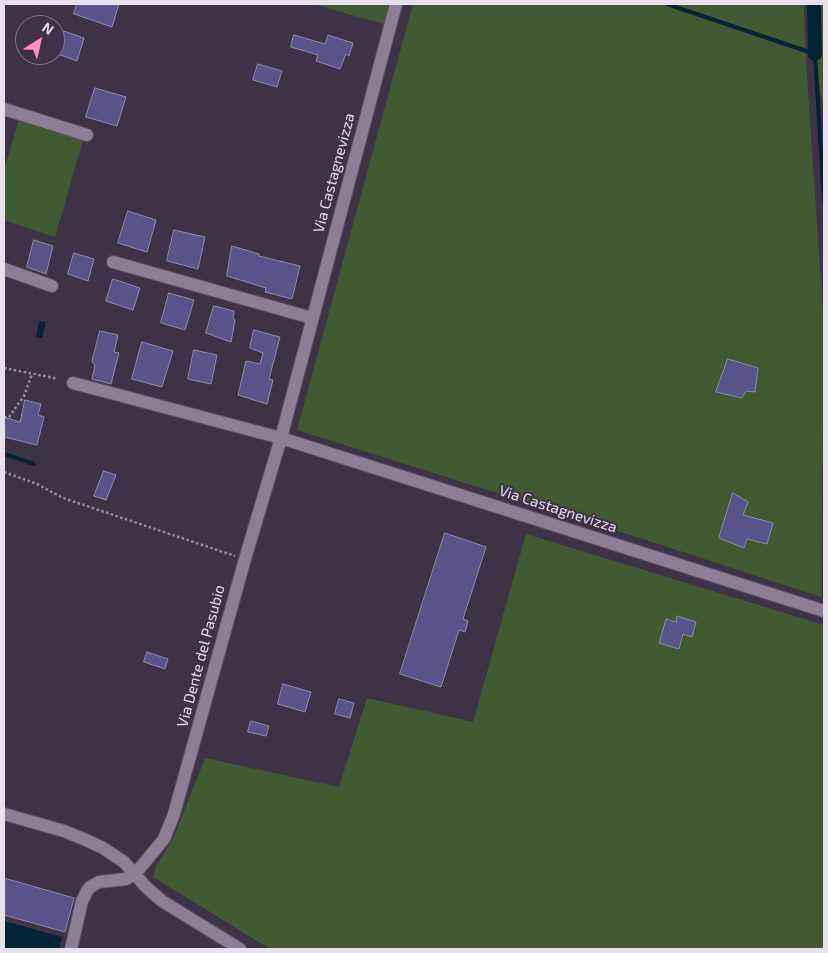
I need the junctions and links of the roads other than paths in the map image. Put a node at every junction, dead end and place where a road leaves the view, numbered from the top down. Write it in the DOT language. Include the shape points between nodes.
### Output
graph roads {
  1 [pos="396,4"];
  2 [pos="4,109"];
  3 [pos="87,135"];
  4 [pos="113,262"];
  5 [pos="4,269"];
  6 [pos="52,286"];
  7 [pos="312,318"];
  8 [pos="74,383"];
  9 [pos="281,438"];
  10 [pos="823,611"];
  11 [pos="4,814"];
  12 [pos="135,874"];
  13 [pos="72,949"];
  14 [pos="240,949"];
  1 -- 7 [label="street, Via Castagnevizza"];
  2 -- 3 [label="street"];
  4 -- 7 [label="street"];
  5 -- 6 [label="street"];
  7 -- 9 [label="street, Via Castagnevizza"];
  8 -- 9 [label="street, Via Castagnevizza"];
  9 -- 10 [label="street, Via Castagnevizza"];
  9 -- 12 [label="street, Via Dente del Pasubio" via="174,814 164,839"];
  11 -- 12 [label="street" via="86,840 124,862"];
  12 -- 13 [label="street" via="90,887 82,902"];
  12 -- 14 [label="street" via="162,901"];
}
